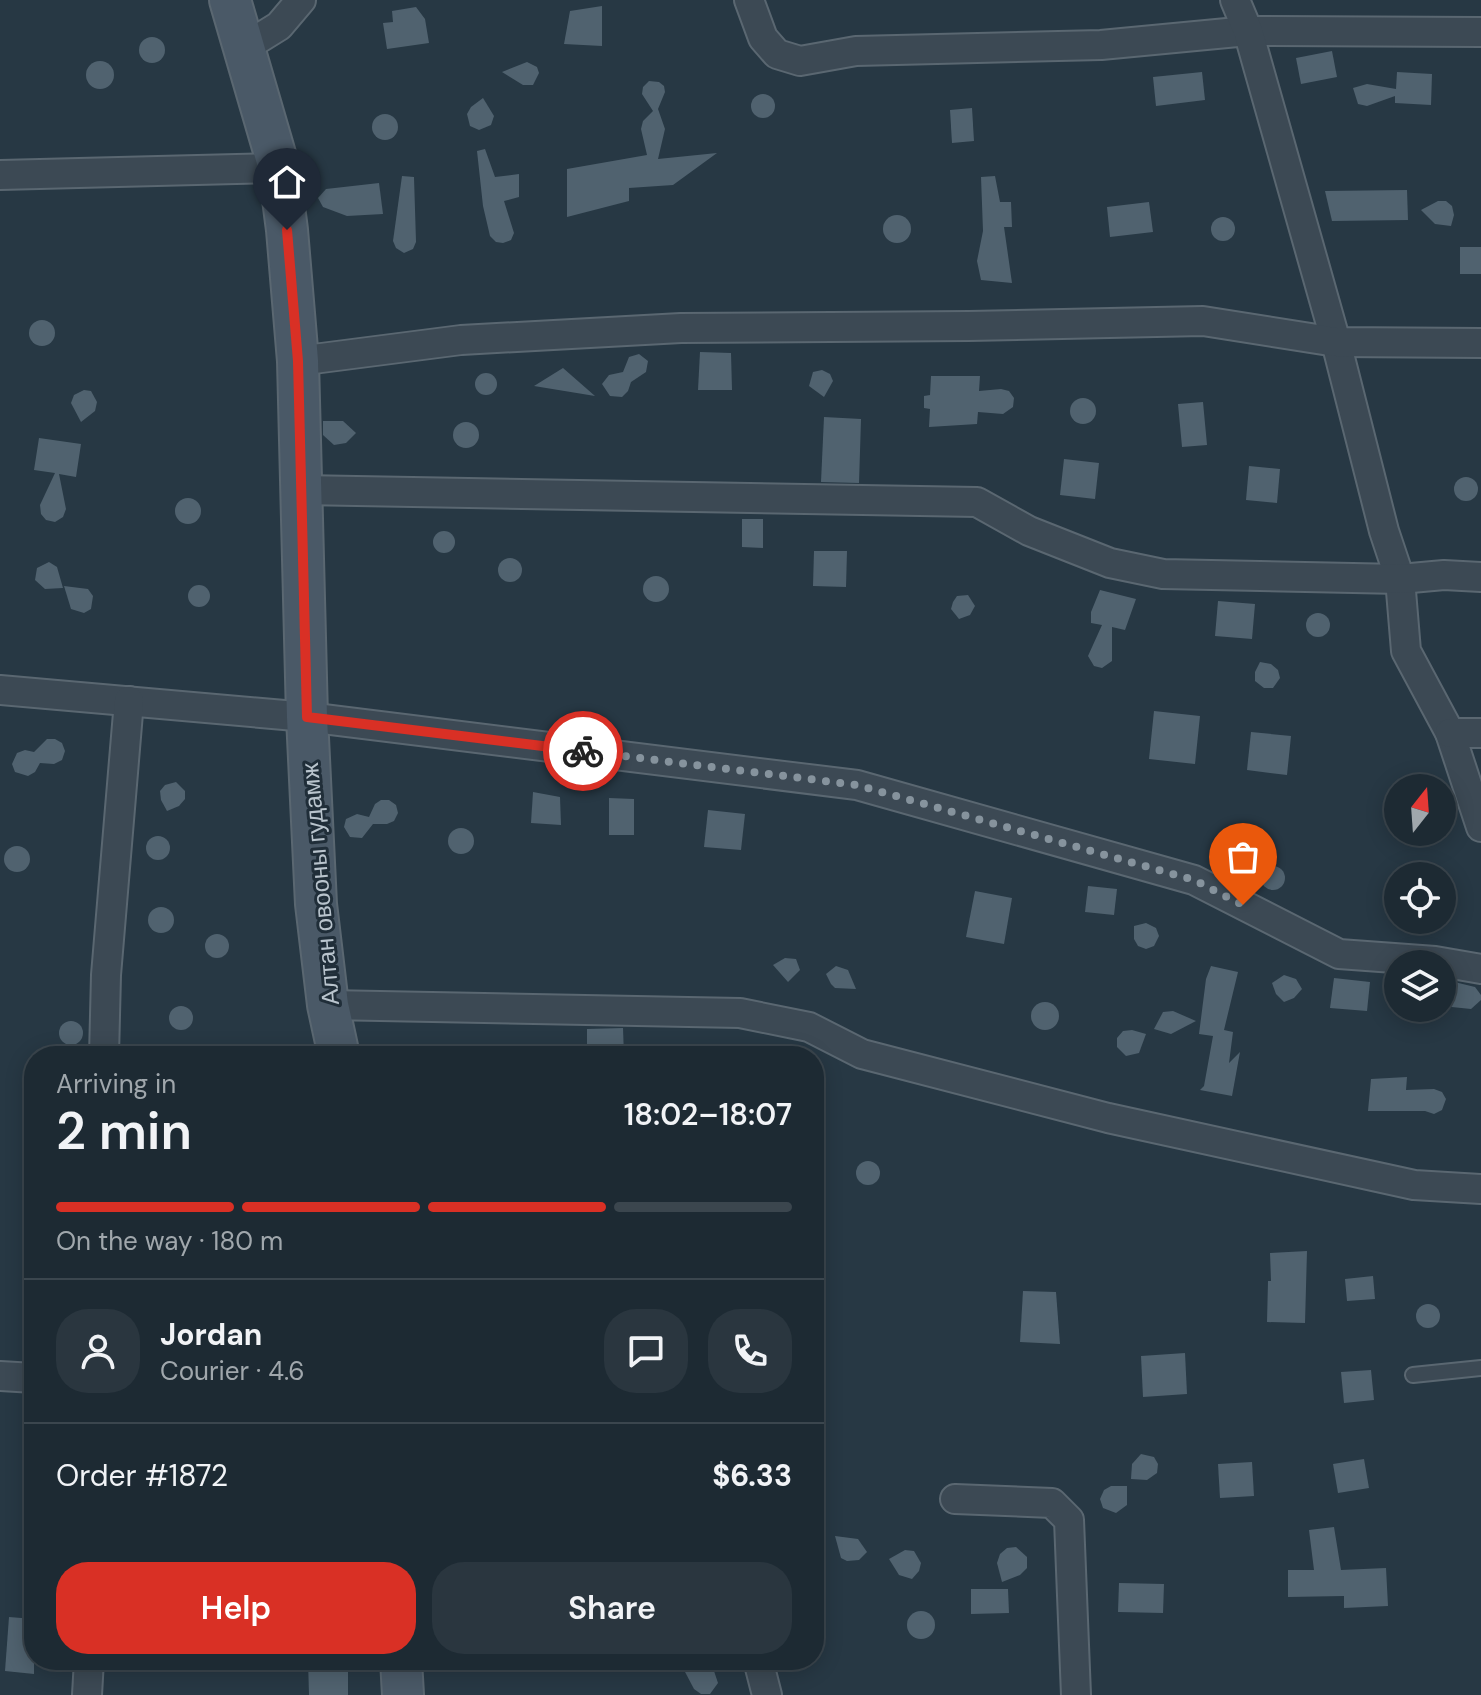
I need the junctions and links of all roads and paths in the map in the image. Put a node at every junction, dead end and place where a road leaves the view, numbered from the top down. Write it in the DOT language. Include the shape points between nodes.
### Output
graph roads {
  1 [pos="230,0"];
  2 [pos="301,0"];
  3 [pos="749,0"];
  4 [pos="1235,0"];
  5 [pos="1248,31"];
  6 [pos="1481,32"];
  7 [pos="245,47"];
  8 [pos="279,168"];
  9 [pos="0,175"];
  10 [pos="1336,342"];
  11 [pos="1481,343"];
  12 [pos="298,361"];
  13 [pos="301,490"];
  14 [pos="1481,577"];
  15 [pos="1400,579"];
  16 [pos="0,690"];
  17 [pos="129,701"];
  18 [pos="307,717"];
  19 [pos="1450,733"];
  20 [pos="1481,733"];
  21 [pos="1481,827"];
  22 [pos="1481,969"];
  23 [pos="328,1005"];
  24 [pos="104,1046"];
  25 [pos="337,1046"];
  26 [pos="1481,1189"];
  27 [pos="1481,1368"];
  28 [pos="1413,1375"];
  29 [pos="0,1376"];
  30 [pos="24,1377"];
  31 [pos="955,1499"];
  32 [pos="88,1670"];
  33 [pos="402,1670"];
  34 [pos="761,1670"];
  35 [pos="87,1695"];
  36 [pos="403,1695"];
  37 [pos="767,1695"];
  38 [pos="1076,1695"];
  1 -- 7 [label="main road, Алтан овооны гудамж"];
  2 -- 7 [label="street" via="279,26"];
  3 -- 5 [label="street" via="763,38 777,54 800,61 856,51 1101,45"];
  4 -- 5 [label="street"];
  5 -- 6 [label="street"];
  5 -- 10 [label="street"];
  7 -- 8 [label="main road, Алтан овооны гудамж"];
  8 -- 9 [label="street"];
  8 -- 12 [label="main road, Алтан овооны гудамж"];
  10 -- 11 [label="street"];
  10 -- 12 [label="street" via="1203,321 681,328 461,340"];
  10 -- 15 [label="street"];
  12 -- 13 [label="main road, Алтан овооны гудамж"];
  13 -- 15 [label="street" via="977,502 1029,531 1097,558 1163,574"];
  13 -- 18 [label="main road, Алтан овооны гудамж"];
  14 -- 15 [label="street"];
  15 -- 19 [label="street" via="1406,651"];
  16 -- 17 [label="street"];
  17 -- 18 [label="street"];
  17 -- 24 [label="street"];
  18 -- 22 [label="street" via="857,785 1194,880 1339,954"];
  18 -- 23 [label="main road, Алтан овооны гудамж" via="316,904"];
  19 -- 20 [label="street"];
  19 -- 21 [label="street"];
  23 -- 25 [label="main road, Алтан овооны гудамж"];
  23 -- 26 [label="street" via="740,1013 809,1027 862,1054 1108,1118 1414,1185"];
  27 -- 28 [label="lane"];
  29 -- 30 [label="street"];
  31 -- 38 [label="street" via="1052,1503 1069,1520"];
  32 -- 35 [label="street"];
  33 -- 36 [label="main road"];
  34 -- 37 [label="street"];
}
